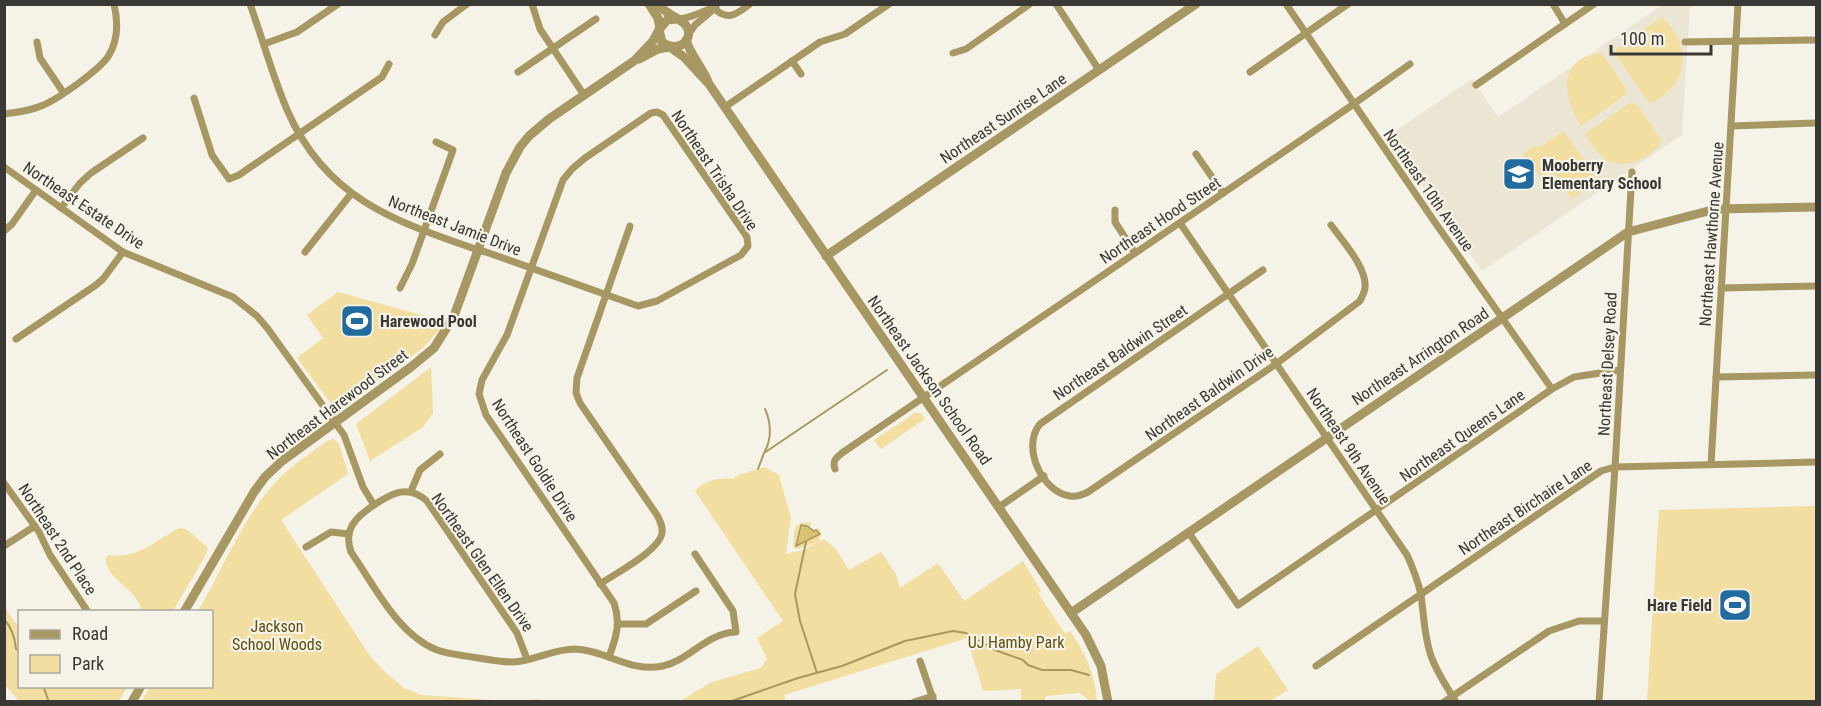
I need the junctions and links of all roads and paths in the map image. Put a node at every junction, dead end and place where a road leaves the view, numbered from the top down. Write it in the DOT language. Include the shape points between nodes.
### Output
graph roads {
  1 [pos="114,4"];
  2 [pos="250,4"];
  3 [pos="338,4"];
  4 [pos="467,4"];
  5 [pos="532,4"];
  6 [pos="649,4"];
  7 [pos="658,4"];
  8 [pos="750,4"];
  9 [pos="889,4"];
  10 [pos="1030,4"];
  11 [pos="1056,4"];
  12 [pos="1196,4"];
  13 [pos="1286,4"];
  14 [pos="1348,4"];
  15 [pos="1552,4"];
  16 [pos="1593,4"];
  17 [pos="1738,4"];
  18 [pos="715,6"];
  19 [pos="596,19"];
  20 [pos="677,19"];
  21 [pos="1565,24"];
  22 [pos="660,29"];
  23 [pos="1306,33"];
  24 [pos="435,35"];
  25 [pos="687,37"];
  26 [pos="1816,40"];
  27 [pos="37,42"];
  28 [pos="1685,42"];
  29 [pos="1736,42"];
  30 [pos="264,44"];
  31 [pos="552,47"];
  32 [pos="670,47"];
  33 [pos="953,54"];
  34 [pos="634,61"];
  35 [pos="792,61"];
  36 [pos="389,64"];
  37 [pos="1410,64"];
  38 [pos="1099,70"];
  39 [pos="518,72"];
  40 [pos="1250,72"];
  41 [pos="801,74"];
  42 [pos="709,84"];
  43 [pos="1476,85"];
  44 [pos="63,92"];
  45 [pos="584,95"];
  46 [pos="194,99"];
  47 [pos="1354,104"];
  48 [pos="725,107"];
  49 [pos="657,112"];
  50 [pos="4,114"];
  51 [pos="1816,123"];
  52 [pos="1732,126"];
  53 [pos="299,134"];
  54 [pos="142,138"];
  55 [pos="436,142"];
  56 [pos="1196,154"];
  57 [pos="4,167"];
  58 [pos="1632,172"];
  59 [pos="36,190"];
  60 [pos="351,194"];
  61 [pos="1223,194"];
  62 [pos="1816,207"];
  63 [pos="61,208"];
  64 [pos="1727,208"];
  65 [pos="1115,210"];
  66 [pos="1180,223"];
  67 [pos="1332,225"];
  68 [pos="630,226"];
  69 [pos="4,231"];
  70 [pos="423,231"];
  71 [pos="1629,232"];
  72 [pos="748,246"];
  73 [pos="478,250"];
  74 [pos="123,252"];
  75 [pos="305,252"];
  76 [pos="1135,253"];
  77 [pos="826,256"];
  78 [pos="530,268"];
  79 [pos="1263,270"];
  80 [pos="1816,286"];
  81 [pos="400,288"];
  82 [pos="1721,288"];
  83 [pos="605,295"];
  84 [pos="1228,295"];
  85 [pos="1503,317"];
  86 [pos="16,339"];
  87 [pos="1276,364"];
  88 [pos="1620,370"];
  89 [pos="1816,375"];
  90 [pos="1716,377"];
  91 [pos="1552,389"];
  92 [pos="923,397"];
  93 [pos="336,422"];
  94 [pos="1327,438"];
  95 [pos="440,454"];
  96 [pos="1816,462"];
  97 [pos="1711,464"];
  98 [pos="1615,467"];
  99 [pos="835,470"];
  100 [pos="1044,476"];
  101 [pos="4,483"];
  102 [pos="411,491"];
  103 [pos="374,505"];
  104 [pos="999,507"];
  105 [pos="1377,511"];
  106 [pos="35,526"];
  107 [pos="1189,533"];
  108 [pos="349,534"];
  109 [pos="4,546"];
  110 [pos="306,547"];
  111 [pos="695,554"];
  112 [pos="600,584"];
  113 [pos="696,591"];
  114 [pos="1421,594"];
  115 [pos="87,610"];
  116 [pos="185,610"];
  117 [pos="1071,613"];
  118 [pos="1604,621"];
  119 [pos="618,624"];
  120 [pos="609,657"];
  121 [pos="527,659"];
  122 [pos="920,661"];
  123 [pos="1316,666"];
  124 [pos="140,688"];
  125 [pos="933,699"];
  126 [pos="1454,699"];
  127 [pos="132,702"];
  128 [pos="914,702"];
  129 [pos="1108,702"];
  130 [pos="1444,702"];
  131 [pos="1599,702"];
  1 -- 44 [label="street" via="116,31 109,55 95,71"];
  2 -- 30 [label="street, Northeast Jamie Drive"];
  3 -- 30 [label="street" via="297,32"];
  4 -- 24 [label="street" via="443,22"];
  5 -- 31 [label="street" via="540,29"];
  6 -- 22 [label="street"];
  7 -- 20 [label="street"];
  8 -- 18 [label="street" via="732,16 721,14"];
  9 -- 35 [label="street" via="845,34 824,40"];
  10 -- 33 [label="street"];
  11 -- 38 [label="street"];
  12 -- 38 [label="street, Northeast Sunrise Lane"];
  13 -- 23 [label="street, Northeast 10th Avenue"];
  14 -- 23 [label="street"];
  15 -- 21 [label="street"];
  16 -- 21 [label="street"];
  17 -- 29 [label="street, Northeast Hawthorne Avenue"];
  18 -- 20 [label="street"];
  18 -- 25 [label="street"];
  19 -- 31 [label="street"];
  20 -- 22 [label="street" via="667,20"];
  20 -- 25 [label="street" via="686,26"];
  21 -- 43 [label="street"];
  22 -- 32 [label="street" via="662,42"];
  22 -- 34 [label="street, Northeast Harewood Street"];
  23 -- 40 [label="street"];
  23 -- 47 [label="street, Northeast 10th Avenue"];
  25 -- 32 [label="street" via="680,46"];
  25 -- 42 [label="street, Northeast Jackson School Road" via="690,52"];
  26 -- 29 [label="street"];
  27 -- 44 [label="street" via="40,58"];
  28 -- 29 [label="street"];
  29 -- 52 [label="street, Northeast Hawthorne Avenue"];
  30 -- 53 [label="street, Northeast Jamie Drive"];
  31 -- 39 [label="street"];
  31 -- 45 [label="street"];
  32 -- 34 [label="street, Northeast Harewood Street"];
  32 -- 42 [label="street, Northeast Jackson School Road"];
  34 -- 45 [label="street, Northeast Harewood Street"];
  35 -- 41 [label="street"];
  35 -- 48 [label="street"];
  36 -- 53 [label="street" via="382,77"];
  37 -- 47 [label="street, Northeast Hood Street"];
  38 -- 77 [label="street, Northeast Sunrise Lane"];
  42 -- 48 [label="street, Northeast Jackson School Road"];
  44 -- 50 [label="street" via="43,106"];
  45 -- 73 [label="street, Northeast Harewood Street" via="542,125 520,147 506,173"];
  46 -- 53 [label="street" via="212,155 229,179"];
  47 -- 61 [label="street, Northeast Hood Street"];
  47 -- 85 [label="street, Northeast 10th Avenue"];
  48 -- 77 [label="street, Northeast Jackson School Road"];
  49 -- 72 [label="street, Northeast Trisha Drive" via="666,118 728,209 747,237"];
  49 -- 78 [label="street, Northeast Goldie Drive" via="585,158 567,175"];
  51 -- 52 [label="street"];
  52 -- 64 [label="street, Northeast Hawthorne Avenue"];
  53 -- 60 [label="street, Northeast Jamie Drive"];
  54 -- 63 [label="street" via="91,173"];
  55 -- 70 [label="street" via="453,150"];
  56 -- 61 [label="street"];
  57 -- 59 [label="street, Northeast Estate Drive"];
  58 -- 71 [label="street, Northeast Delsey Road"];
  59 -- 63 [label="street, Northeast Estate Drive"];
  59 -- 69 [label="street"];
  60 -- 70 [label="street, Northeast Jamie Drive" via="382,214"];
  60 -- 75 [label="street"];
  61 -- 66 [label="street, Northeast Hood Street"];
  62 -- 64 [label="street, Northeast Arrington Road"];
  63 -- 74 [label="street, Northeast Estate Drive"];
  64 -- 71 [label="street, Northeast Arrington Road"];
  64 -- 82 [label="street, Northeast Hawthorne Avenue"];
  65 -- 76 [label="street" via="1115,222"];
  66 -- 76 [label="street, Northeast Hood Street"];
  66 -- 84 [label="street, Northeast 9th Avenue"];
  67 -- 87 [label="street, Northeast Baldwin Drive" via="1361,268 1365,289 1352,308"];
  68 -- 83 [label="street"];
  70 -- 73 [label="street, Northeast Jamie Drive"];
  70 -- 81 [label="street"];
  71 -- 85 [label="street, Northeast Arrington Road"];
  71 -- 88 [label="street, Northeast Delsey Road"];
  72 -- 83 [label="street, Northeast Jamie Drive" via="741,255 647,305 638,306"];
  73 -- 78 [label="street, Northeast Jamie Drive"];
  73 -- 93 [label="street, Northeast Harewood Street" via="454,316 439,341 419,361"];
  74 -- 86 [label="street" via="96,285"];
  74 -- 93 [label="street, Northeast Estate Drive" via="217,289 245,306 268,329"];
  76 -- 92 [label="street, Northeast Hood Street"];
  77 -- 92 [label="street, Northeast Jackson School Road"];
  78 -- 83 [label="street, Northeast Jamie Drive"];
  78 -- 112 [label="street, Northeast Goldie Drive" via="503,342 482,380 480,401"];
  79 -- 84 [label="street, Northeast Baldwin Street"];
  80 -- 82 [label="street"];
  82 -- 90 [label="street, Northeast Hawthorne Avenue"];
  83 -- 112 [label="street" via="577,378 576,393 657,515 662,534 650,550"];
  84 -- 87 [label="street, Northeast 9th Avenue"];
  84 -- 100 [label="street, Northeast Baldwin Street" via="1040,424 1032,436 1032,451"];
  85 -- 91 [label="street, Northeast 10th Avenue"];
  85 -- 94 [label="street, Northeast Arrington Road"];
  87 -- 94 [label="street, Northeast 9th Avenue"];
  87 -- 100 [label="street, Northeast Baldwin Drive" via="1088,492 1064,494"];
  88 -- 91 [label="street, Northeast Queens Lane" via="1574,376"];
  88 -- 98 [label="street, Northeast Delsey Road"];
  89 -- 90 [label="street"];
  90 -- 97 [label="street, Northeast Hawthorne Avenue"];
  91 -- 105 [label="street, Northeast Queens Lane"];
  92 -- 99 [label="street, Northeast Hood Street" via="842,453 835,459"];
  92 -- 104 [label="street, Northeast Jackson School Road"];
  93 -- 103 [label="street, Northeast Estate Drive"];
  93 -- 116 [label="street, Northeast Harewood Street" via="276,466 261,482"];
  94 -- 105 [label="street, Northeast 9th Avenue"];
  94 -- 107 [label="street, Northeast Arrington Road"];
  95 -- 102 [label="street" via="420,470"];
  96 -- 97 [label="street, Northeast Birchaire Lane"];
  97 -- 98 [label="street, Northeast Birchaire Lane"];
  98 -- 114 [label="street, Northeast Birchaire Lane" via="1601,471"];
  98 -- 118 [label="street, Northeast Delsey Road"];
  100 -- 104 [label="street"];
  101 -- 106 [label="street, Northeast 2nd Place"];
  102 -- 103 [label="street, Northeast Glen Ellen Drive" via="395,492"];
  102 -- 121 [label="street, Northeast Glen Ellen Drive" via="428,503 519,636"];
  103 -- 108 [label="street, Northeast Glen Ellen Drive" via="357,517"];
  104 -- 117 [label="street, Northeast Jackson School Road"];
  105 -- 107 [label="street, Northeast Queens Lane" via="1238,605"];
  105 -- 114 [label="street, Northeast 9th Avenue" via="1407,555"];
  106 -- 109 [label="street"];
  106 -- 115 [label="street, Northeast 2nd Place"];
  107 -- 117 [label="street, Northeast Arrington Road"];
  108 -- 110 [label="street" via="331,532"];
  108 -- 121 [label="street" via="351,552 403,627 419,640 436,650 460,655 501,662"];
  111 -- 120 [label="street" via="733,611 736,632 712,638 675,662 661,666 636,666"];
  112 -- 119 [label="street, Northeast Goldie Drive" via="614,603"];
  113 -- 119 [label="street" via="646,624"];
  114 -- 123 [label="street, Northeast Birchaire Lane"];
  114 -- 126 [label="street, Northeast 9th Avenue" via="1430,655"];
  117 -- 129 [label="street, Northeast Jackson School Road" via="1101,666"];
  118 -- 126 [label="street" via="1579,621 1549,631"];
  118 -- 131 [label="street, Northeast Delsey Road"];
  119 -- 120 [label="street"];
  120 -- 121 [label="street" via="573,649"];
  122 -- 125 [label="street"];
  124 -- 127 [label="street"];
  125 -- 128 [label="street"];
  126 -- 130 [label="street"];
}
